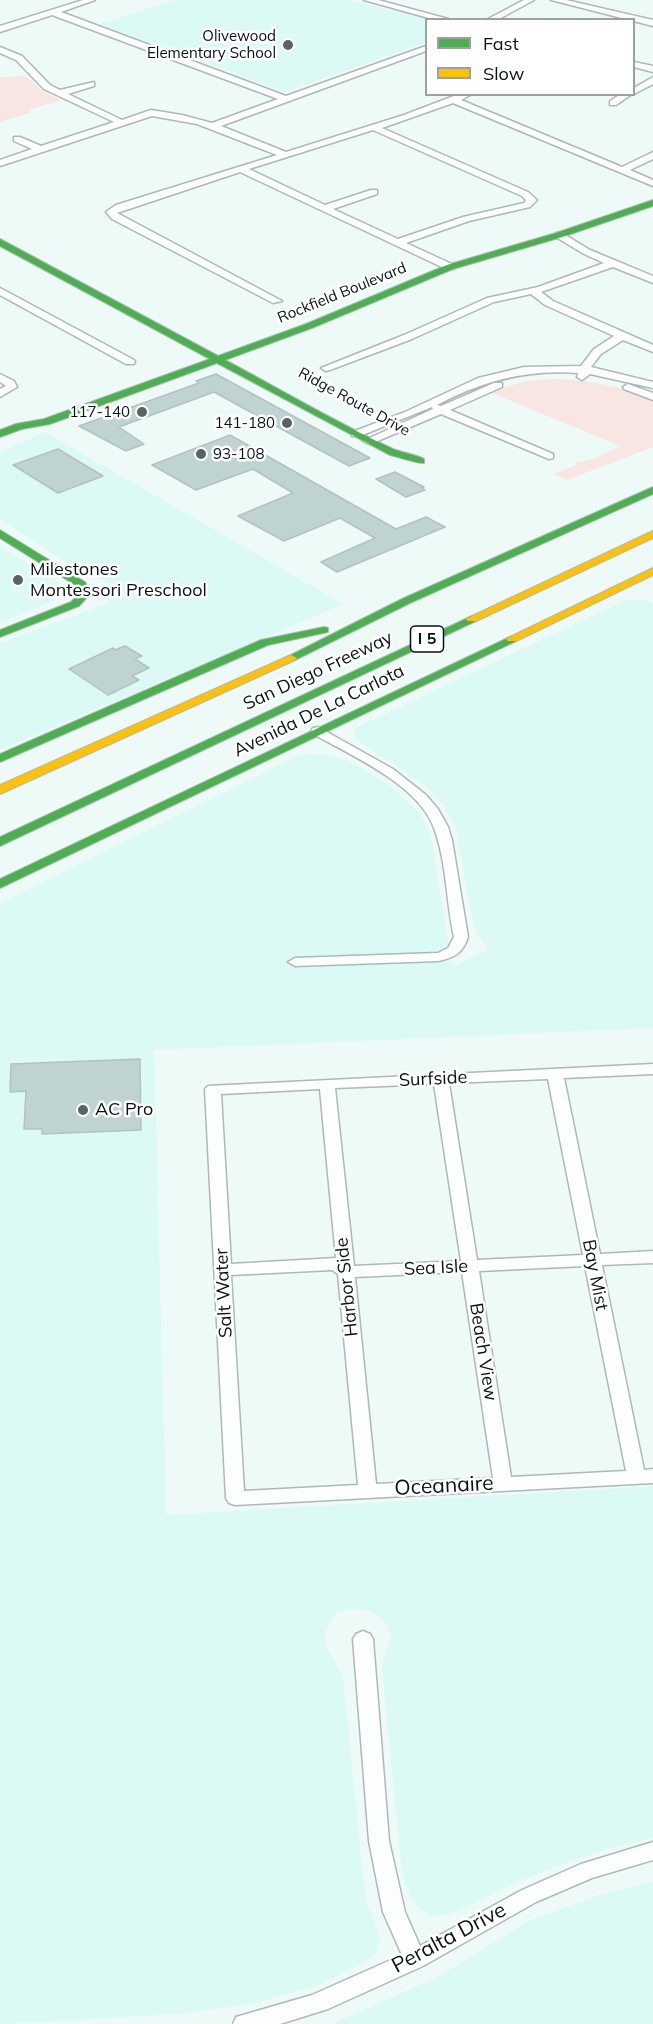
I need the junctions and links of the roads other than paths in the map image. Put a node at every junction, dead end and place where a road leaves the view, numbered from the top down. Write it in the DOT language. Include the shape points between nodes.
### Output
graph roads {
  1 [pos="91,0"];
  2 [pos="368,0"];
  3 [pos="530,0"];
  4 [pos="555,0"];
  5 [pos="52,12"];
  6 [pos="440,18"];
  7 [pos="494,18"];
  8 [pos="632,18"];
  9 [pos="635,19"];
  10 [pos="653,23"];
  11 [pos="0,29"];
  12 [pos="425,48"];
  13 [pos="3,54"];
  14 [pos="635,64"];
  15 [pos="653,69"];
  16 [pos="653,80"];
  17 [pos="90,84"];
  18 [pos="635,90"];
  19 [pos="60,93"];
  20 [pos="462,96"];
  21 [pos="625,96"];
  22 [pos="286,99"];
  23 [pos="454,99"];
  24 [pos="613,104"];
  25 [pos="120,122"];
  26 [pos="210,127"];
  27 [pos="373,127"];
  28 [pos="17,139"];
  29 [pos="41,150"];
  30 [pos="284,154"];
  31 [pos="653,155"];
  32 [pos="0,163"];
  33 [pos="240,169"];
  34 [pos="622,170"];
  35 [pos="653,183"];
  36 [pos="374,192"];
  37 [pos="653,203"];
  38 [pos="325,208"];
  39 [pos="0,231"];
  40 [pos="559,235"];
  41 [pos="0,242"];
  42 [pos="398,242"];
  43 [pos="614,263"];
  44 [pos="450,267"];
  45 [pos="653,280"];
  46 [pos="0,291"];
  47 [pos="532,291"];
  48 [pos="277,301"];
  49 [pos="623,335"];
  50 [pos="653,349"];
  51 [pos="230,353"];
  52 [pos="216,358"];
  53 [pos="130,362"];
  54 [pos="326,368"];
  55 [pos="583,374"];
  56 [pos="0,377"];
  57 [pos="653,385"];
  58 [pos="0,394"];
  59 [pos="653,397"];
  60 [pos="429,405"];
  61 [pos="443,411"];
  62 [pos="46,423"];
  63 [pos="0,434"];
  64 [pos="366,434"];
  65 [pos="385,435"];
  66 [pos="0,446"];
  67 [pos="549,456"];
  68 [pos="653,490"];
  69 [pos="653,521"];
  70 [pos="0,533"];
  71 [pos="653,534"];
  72 [pos="649,577"];
  73 [pos="356,624"];
  74 [pos="0,634"];
  75 [pos="321,659"];
  76 [pos="317,677"];
  77 [pos="181,723"];
  78 [pos="318,731"];
  79 [pos="0,758"];
  80 [pos="0,790"];
  81 [pos="0,842"];
  82 [pos="0,884"];
  83 [pos="295,962"];
  84 [pos="653,1069"];
  85 [pos="555,1073"];
  86 [pos="441,1078"];
  87 [pos="327,1084"];
  88 [pos="213,1089"];
  89 [pos="653,1257"];
  90 [pos="592,1260"];
  91 [pos="470,1266"];
  92 [pos="223,1270"];
  93 [pos="346,1272"];
  94 [pos="644,1476"];
  95 [pos="503,1483"];
  96 [pos="368,1490"];
  97 [pos="235,1498"];
  98 [pos="363,1639"];
  99 [pos="653,1851"];
  100 [pos="415,1959"];
  101 [pos="244,2024"];
  1 -- 5 [label="street"];
  2 -- 6 [label="street"];
  3 -- 7 [label="street"];
  4 -- 8 [label="street"];
  5 -- 11 [label="street"];
  5 -- 22 [label="street"];
  9 -- 10 [label="street"];
  12 -- 22 [label="street"];
  13 -- 19 [label="street" via="20,58 38,80"];
  14 -- 15 [label="street"];
  16 -- 18 [label="street"];
  17 -- 19 [label="street"];
  19 -- 25 [label="street"];
  20 -- 23 [label="street"];
  21 -- 24 [label="street"];
  22 -- 26 [label="street"];
  23 -- 27 [label="street"];
  23 -- 34 [label="street"];
  25 -- 26 [label="street" via="151,113"];
  25 -- 29 [label="street"];
  26 -- 30 [label="street"];
  27 -- 30 [label="street"];
  27 -- 42 [label="street" via="525,194 532,202"];
  28 -- 29 [label="street"];
  29 -- 32 [label="street"];
  30 -- 33 [label="street"];
  31 -- 34 [label="street"];
  33 -- 38 [label="street"];
  33 -- 48 [label="street" via="119,207 112,214"];
  34 -- 35 [label="street"];
  36 -- 38 [label="street"];
  37 -- 40 [label="main road, Rockfield Boulevard"];
  38 -- 42 [label="street"];
  39 -- 51 [label="main road, Ridge Route Drive"];
  40 -- 43 [label="street"];
  40 -- 44 [label="main road, Rockfield Boulevard"];
  41 -- 52 [label="main road, Ridge Route Drive"];
  42 -- 44 [label="street"];
  43 -- 45 [label="street"];
  43 -- 47 [label="street"];
  44 -- 51 [label="main road, Rockfield Boulevard" via="309,326"];
  46 -- 53 [label="street"];
  47 -- 49 [label="street" via="549,303"];
  47 -- 54 [label="street" via="491,300"];
  49 -- 50 [label="street"];
  49 -- 55 [label="street" via="597,351 588,360"];
  51 -- 52 [label="main road, Rockfield Boulevard"];
  51 -- 64 [label="main road, Ridge Route Drive"];
  52 -- 62 [label="main road, Rockfield Boulevard"];
  52 -- 64 [label="main road, Ridge Route Drive"];
  55 -- 57 [label="street" via="615,374"];
  55 -- 59 [label="street"];
  55 -- 60 [label="street" via="546,369 500,374"];
  55 -- 61 [label="street" via="512,381 488,388"];
  56 -- 58 [label="street" via="12,387"];
  60 -- 61 [label="street"];
  60 -- 64 [label="street"];
  61 -- 65 [label="street"];
  61 -- 67 [label="street"];
  62 -- 63 [label="main road, Rockfield Boulevard" via="20,426"];
  62 -- 66 [label="main road, Rockfield Boulevard"];
  64 -- 65 [label="main road, Ridge Route Drive"];
  64 -- 65 [label="main road, Ridge Route Drive" via="394,453 414,458"];
  68 -- 73 [label="main road, San Diego Freeway / I 5"];
  69 -- 76 [label="main road"];
  70 -- 74 [label="main road" via="81,584 86,593 75,604"];
  71 -- 81 [label="main road, San Diego Freeway / I 5"];
  72 -- 78 [label="main road, Avenida De La Carlota"];
  73 -- 79 [label="main road" via="265,642"];
  73 -- 80 [label="main road, San Diego Freeway / I 5" via="287,660"];
  75 -- 77 [label="main road"];
  78 -- 82 [label="main road, Avenida De La Carlota"];
  78 -- 83 [label="street" via="404,783 429,806 443,836 461,937 452,954 438,957"];
  84 -- 85 [label="street, Surfside"];
  85 -- 86 [label="street, Surfside"];
  85 -- 90 [label="street, Bay Mist"];
  86 -- 87 [label="street, Surfside"];
  86 -- 91 [label="street, Beach View"];
  87 -- 88 [label="street, Surfside"];
  87 -- 93 [label="street, Harbor Side"];
  88 -- 92 [label="street, Salt Water"];
  89 -- 90 [label="street, Sea Isle"];
  90 -- 91 [label="street, Sea Isle"];
  90 -- 94 [label="street, Bay Mist"];
  91 -- 93 [label="street, Sea Isle"];
  91 -- 95 [label="street, Beach View"];
  92 -- 93 [label="street, Sea Isle" via="336,1264"];
  92 -- 97 [label="street, Salt Water"];
  93 -- 96 [label="street, Harbor Side"];
  94 -- 95 [label="street, Oceanaire"];
  95 -- 96 [label="street, Oceanaire"];
  96 -- 97 [label="street, Oceanaire"];
  98 -- 100 [label="street" via="379,1841 394,1912"];
  99 -- 100 [label="street, Peralta Drive" via="588,1870 529,1896"];
  100 -- 101 [label="street, Peralta Drive" via="304,2008"];
}
